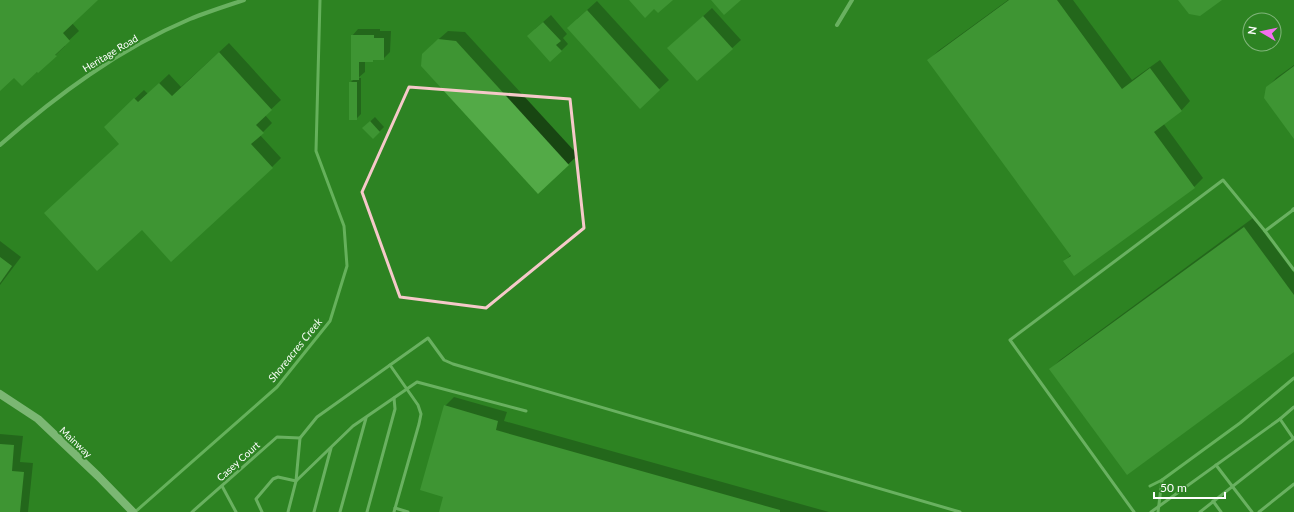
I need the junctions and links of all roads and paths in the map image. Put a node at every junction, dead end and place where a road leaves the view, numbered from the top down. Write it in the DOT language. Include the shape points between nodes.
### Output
graph roads {
  1 [pos="244,0"];
  2 [pos="852,0"];
  3 [pos="837,25"];
  4 [pos="0,145"];
  5 [pos="1293,209"];
  6 [pos="1265,231"];
  7 [pos="1294,270"];
  8 [pos="390,365"];
  9 [pos="407,389"];
  10 [pos="0,394"];
  11 [pos="394,398"];
  12 [pos="1294,407"];
  13 [pos="526,411"];
  14 [pos="366,418"];
  15 [pos="1280,419"];
  16 [pos="300,438"];
  17 [pos="1294,438"];
  18 [pos="331,447"];
  19 [pos="1216,465"];
  20 [pos="296,481"];
  21 [pos="1294,484"];
  22 [pos="222,486"];
  23 [pos="1232,486"];
  24 [pos="1213,501"];
  25 [pos="395,508"];
  26 [pos="133,512"];
  27 [pos="192,512"];
  28 [pos="236,512"];
  29 [pos="262,512"];
  30 [pos="288,512"];
  31 [pos="314,512"];
  32 [pos="340,512"];
  33 [pos="366,512"];
  34 [pos="394,512"];
  35 [pos="408,512"];
  36 [pos="960,512"];
  37 [pos="1134,512"];
  38 [pos="1151,512"];
  39 [pos="1200,512"];
  40 [pos="1221,512"];
  41 [pos="1252,512"];
  42 [pos="1259,512"];
  1 -- 4 [label="street, Heritage Road" via="190,19 108,62 38,112"];
  2 -- 3 [label="street"];
  5 -- 6 [label="lane"];
  6 -- 7 [label="lane"];
  6 -- 37 [label="lane" via="1223,180 1010,340"];
  8 -- 9 [label="lane"];
  8 -- 16 [label="lane" via="317,417"];
  8 -- 36 [label="lane" via="428,338 444,360 453,364"];
  9 -- 11 [label="lane"];
  9 -- 13 [label="lane" via="417,382"];
  9 -- 25 [label="lane" via="421,414"];
  10 -- 26 [label="street, Mainway" via="38,419"];
  11 -- 14 [label="lane"];
  11 -- 33 [label="lane" via="395,409"];
  12 -- 15 [label="lane"];
  14 -- 18 [label="lane" via="353,426"];
  14 -- 32 [label="lane"];
  15 -- 17 [label="lane"];
  15 -- 19 [label="lane"];
  16 -- 20 [label="lane"];
  16 -- 22 [label="lane, Casey Court" via="277,437"];
  17 -- 23 [label="lane"];
  18 -- 20 [label="lane"];
  18 -- 31 [label="lane"];
  19 -- 23 [label="lane"];
  19 -- 38 [label="lane"];
  20 -- 29 [label="lane" via="273,479 256,499"];
  20 -- 30 [label="lane"];
  21 -- 42 [label="lane"];
  22 -- 27 [label="lane, Casey Court"];
  22 -- 28 [label="lane"];
  23 -- 24 [label="lane"];
  23 -- 41 [label="lane"];
  24 -- 39 [label="lane"];
  24 -- 40 [label="lane"];
  25 -- 34 [label="lane"];
  25 -- 35 [label="lane"];
}
